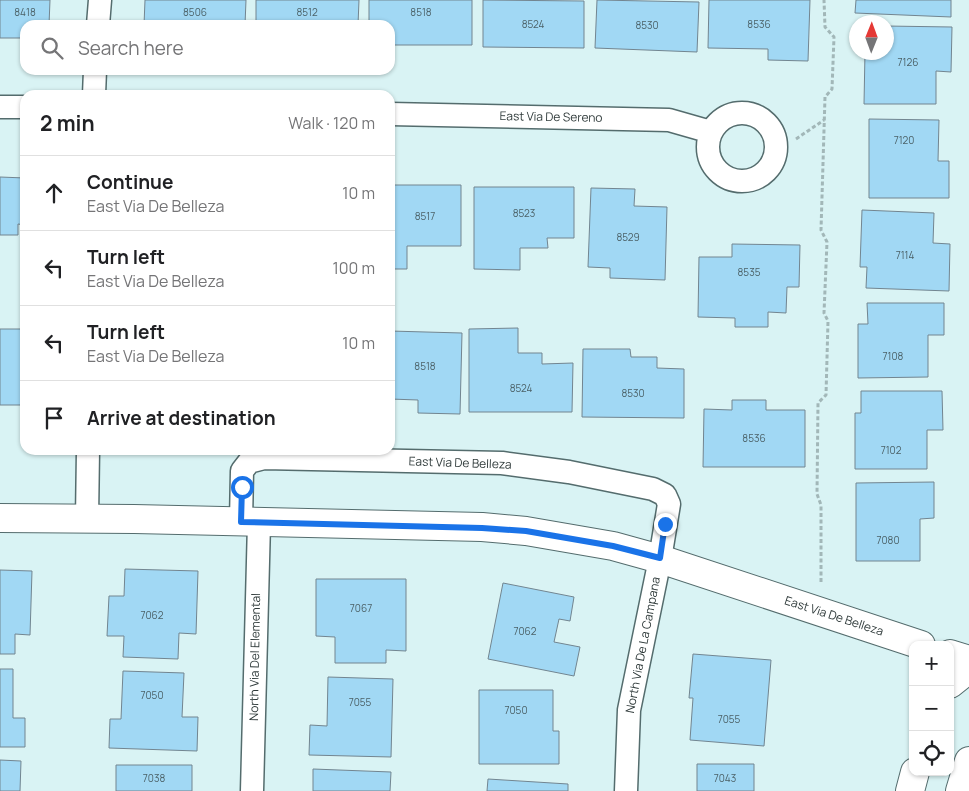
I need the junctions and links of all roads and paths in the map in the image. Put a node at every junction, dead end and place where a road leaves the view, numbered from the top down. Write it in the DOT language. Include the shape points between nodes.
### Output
graph roads {
  1 [pos="100,0"];
  2 [pos="824,0"];
  3 [pos="98,20"];
  4 [pos="95,75"];
  5 [pos="94,90"];
  6 [pos="0,107"];
  7 [pos="20,107"];
  8 [pos="395,114"];
  9 [pos="824,120"];
  10 [pos="711,132"];
  11 [pos="796,138"];
  12 [pos="88,455"];
  13 [pos="0,518"];
  14 [pos="87,519"];
  15 [pos="250,523"];
  16 [pos="660,558"];
  17 [pos="821,583"];
  18 [pos="909,641"];
  19 [pos="954,655"];
  20 [pos="969,660"];
  21 [pos="969,669"];
  22 [pos="954,681"];
  23 [pos="969,761"];
  24 [pos="914,776"];
  25 [pos="252,791"];
  26 [pos="626,791"];
  27 [pos="910,791"];
  28 [pos="960,791"];
  1 -- 3 [label="street"];
  2 -- 9 [label="path" via="824,27 834,37 832,89 825,97"];
  4 -- 5 [label="street"];
  6 -- 7 [label="street"];
  8 -- 10 [label="street, East Via De Sereno" via="669,120"];
  9 -- 11 [label="path"];
  9 -- 17 [label="path" via="821,230 827,242 824,314 828,321 826,394 818,403 817,494 821,505"];
  12 -- 14 [label="street"];
  13 -- 14 [label="street, East Via De Belleza"];
  14 -- 15 [label="street, East Via De Belleza"];
  15 -- 16 [label="street, East Via De Belleza" via="526,531"];
  15 -- 16 [label="street, East Via De Belleza" via="242,471 249,462 264,458 502,463 570,472 653,489 665,495 668,504"];
  15 -- 25 [label="street, North Via Del Elemental"];
  16 -- 18 [label="street, East Via De Belleza"];
  16 -- 26 [label="street, North Via De La Campana" via="629,710"];
  19 -- 20 [label="street"];
  21 -- 22 [label="street"];
  23 -- 28 [label="street"];
  24 -- 27 [label="street"];
}
